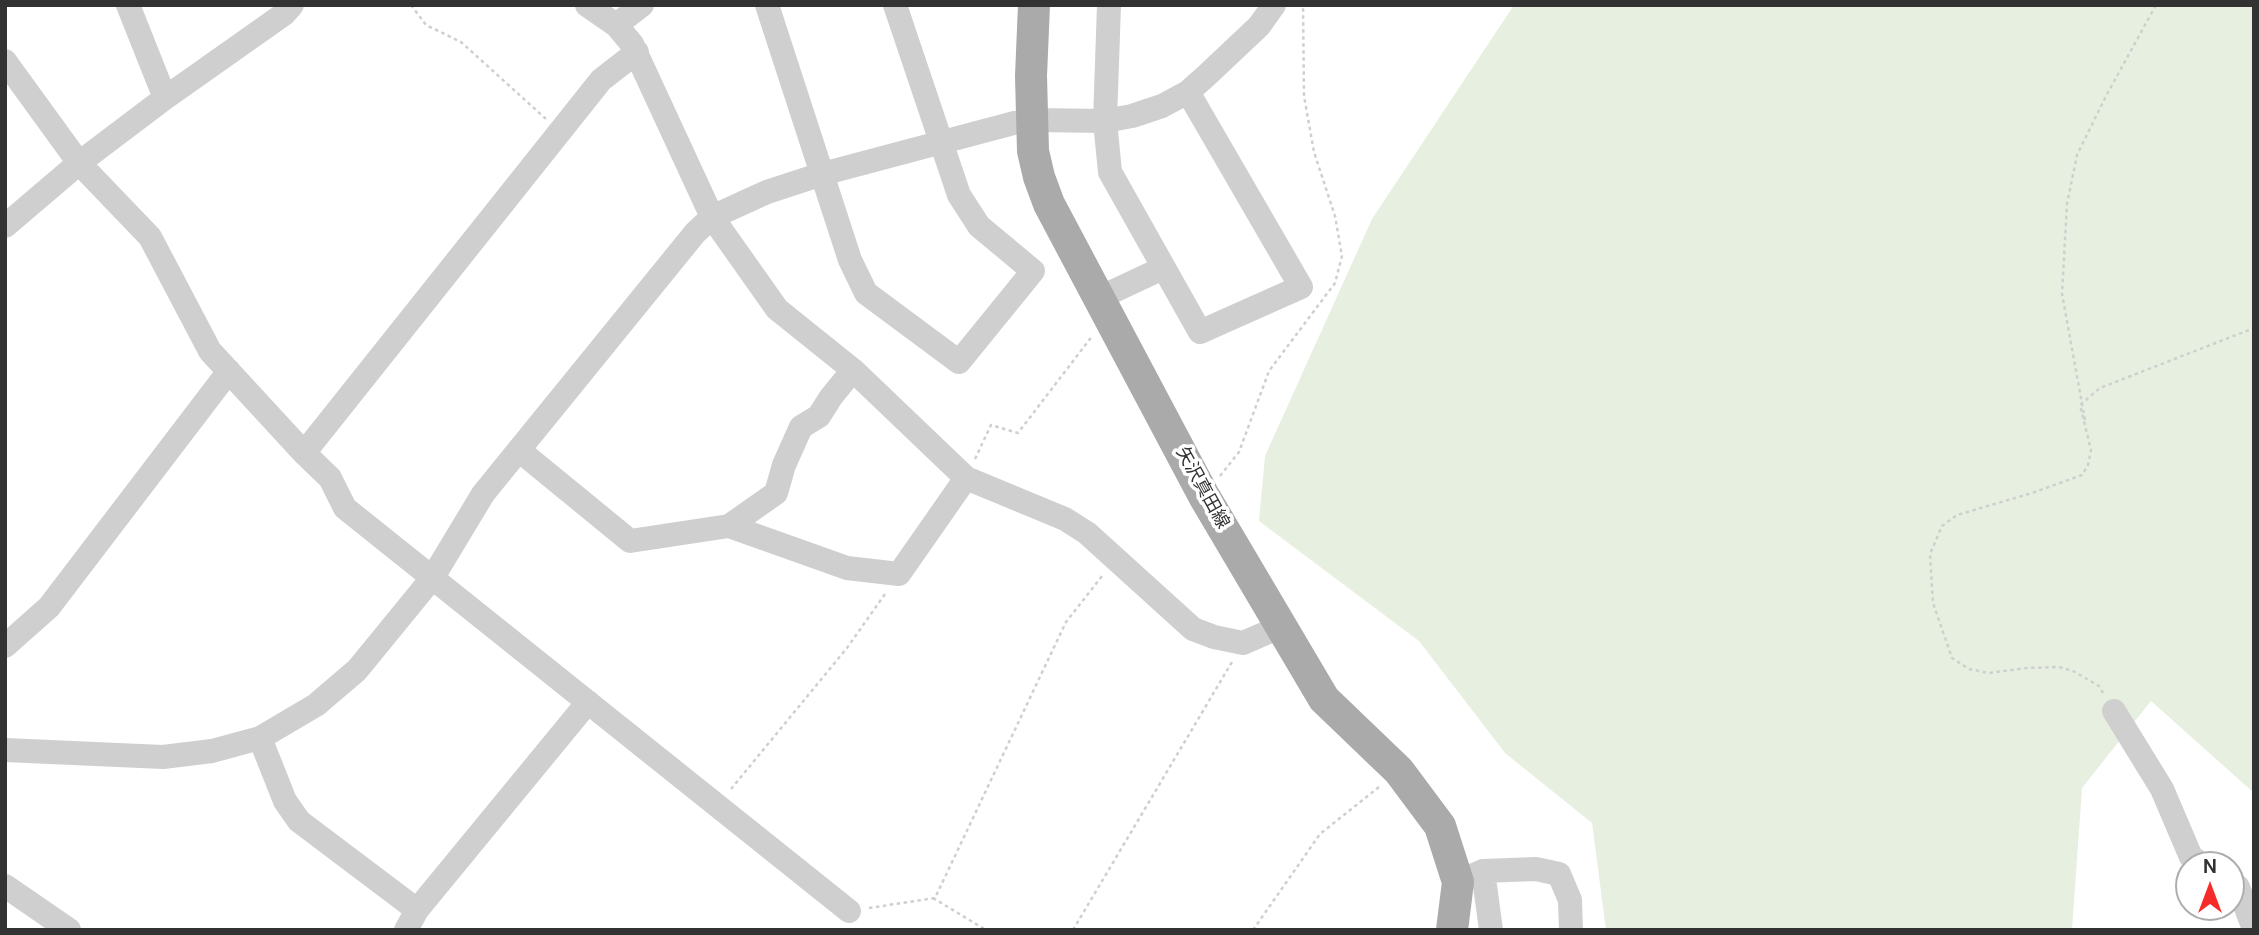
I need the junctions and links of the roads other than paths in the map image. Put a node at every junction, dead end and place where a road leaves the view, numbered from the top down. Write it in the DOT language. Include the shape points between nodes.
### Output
graph roads {
  1 [pos="128,5"];
  2 [pos="292,5"];
  3 [pos="587,5"];
  4 [pos="642,5"];
  5 [pos="767,5"];
  6 [pos="895,5"];
  7 [pos="1034,5"];
  8 [pos="1109,5"];
  9 [pos="1274,5"];
  10 [pos="616,25"];
  11 [pos="637,52"];
  12 [pos="5,61"];
  13 [pos="1188,92"];
  14 [pos="165,98"];
  15 [pos="1032,120"];
  16 [pos="1105,121"];
  17 [pos="941,142"];
  18 [pos="79,163"];
  19 [pos="822,174"];
  20 [pos="712,217"];
  21 [pos="7,219"];
  22 [pos="1163,268"];
  23 [pos="1104,307"];
  24 [pos="853,370"];
  25 [pos="229,371"];
  26 [pos="520,451"];
  27 [pos="304,453"];
  28 [pos="966,478"];
  29 [pos="729,526"];
  30 [pos="433,577"];
  31 [pos="1282,626"];
  32 [pos="5,646"];
  33 [pos="588,702"];
  34 [pos="2114,711"];
  35 [pos="260,738"];
  36 [pos="5,750"];
  37 [pos="2188,851"];
  38 [pos="1471,876"];
  39 [pos="5,886"];
  40 [pos="2245,905"];
  41 [pos="849,911"];
  42 [pos="412,920"];
  43 [pos="2254,929"];
  44 [pos="69,930"];
  45 [pos="1452,930"];
  46 [pos="1491,930"];
  47 [pos="1571,930"];
  1 -- 14 [label="street"];
  2 -- 14 [label="street"];
  3 -- 10 [label="street"];
  4 -- 10 [label="street"];
  5 -- 19 [label="street"];
  6 -- 17 [label="street"];
  7 -- 15 [label="main road, 矢沢真田線"];
  8 -- 16 [label="street"];
  9 -- 13 [label="street" via="1259,26"];
  10 -- 11 [label="street"];
  11 -- 20 [label="street"];
  11 -- 27 [label="street" via="601,80"];
  12 -- 18 [label="street"];
  13 -- 16 [label="street" via="1162,106"];
  13 -- 22 [label="street" via="1301,287 1200,332"];
  14 -- 18 [label="street"];
  15 -- 16 [label="street"];
  15 -- 17 [label="street"];
  15 -- 23 [label="main road, 矢沢真田線" via="1039,177 1049,204"];
  16 -- 22 [label="street" via="1110,172"];
  17 -- 19 [label="street"];
  17 -- 19 [label="street" via="959,195 979,226 1032,271 958,362 866,293 850,260"];
  18 -- 21 [label="street"];
  18 -- 25 [label="street" via="150,237 210,351"];
  19 -- 20 [label="street"];
  20 -- 24 [label="street" via="777,309"];
  20 -- 26 [label="street"];
  22 -- 23 [label="street"];
  23 -- 31 [label="main road, 矢沢真田線" via="1204,496"];
  24 -- 28 [label="street"];
  24 -- 29 [label="street" via="819,416 801,427 776,493"];
  25 -- 27 [label="street"];
  25 -- 32 [label="street" via="49,607"];
  26 -- 29 [label="street" via="630,541"];
  26 -- 30 [label="street" via="483,494"];
  27 -- 30 [label="street" via="330,478 345,508"];
  28 -- 29 [label="street" via="899,574 847,568"];
  28 -- 31 [label="street" via="1065,519 1087,533 1193,629 1243,643"];
  30 -- 33 [label="street"];
  30 -- 35 [label="street" via="357,670 316,705"];
  31 -- 38 [label="main road, 矢沢真田線" via="1324,699 1399,771"];
  33 -- 41 [label="street"];
  33 -- 42 [label="street"];
  34 -- 37 [label="street" via="2162,789"];
  35 -- 36 [label="street" via="212,751 163,757"];
  35 -- 42 [label="street" via="285,801 299,821"];
  38 -- 45 [label="main road, 矢沢真田線"];
  38 -- 46 [label="street"];
  38 -- 47 [label="street" via="1536,869 1559,874 1570,900"];
  39 -- 44 [label="street"];
  40 -- 43 [label="street"];
}
